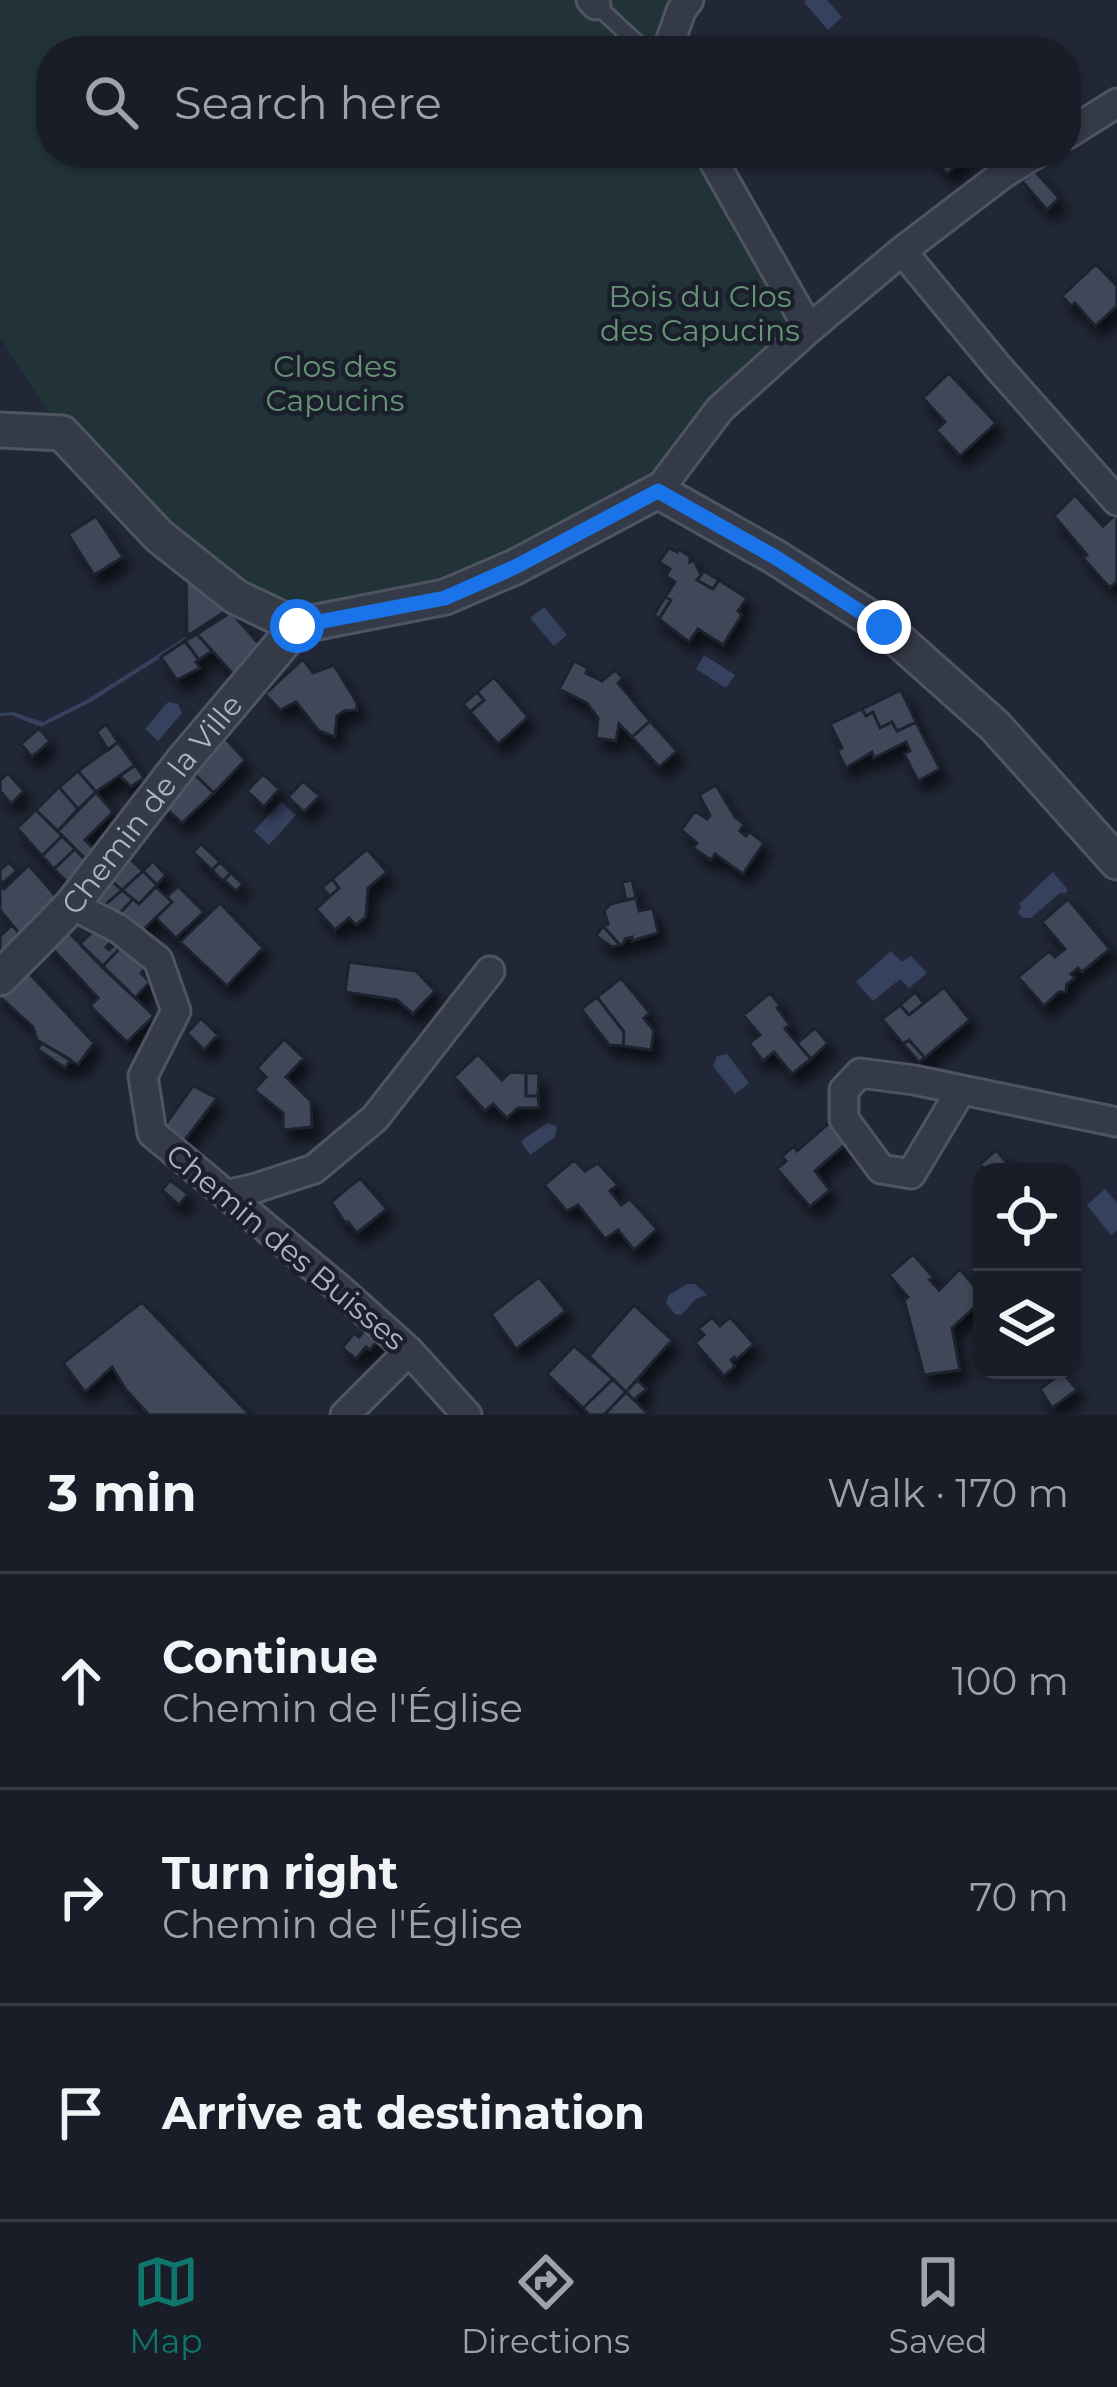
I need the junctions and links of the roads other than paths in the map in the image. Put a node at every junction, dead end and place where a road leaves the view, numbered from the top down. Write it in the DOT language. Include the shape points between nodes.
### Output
graph roads {
  1 [pos="689,0"];
  2 [pos="598,4"];
  3 [pos="631,36"];
  4 [pos="672,36"];
  5 [pos="1116,105"];
  6 [pos="1081,126"];
  7 [pos="718,168"];
  8 [pos="1013,168"];
  9 [pos="902,251"];
  10 [pos="809,329"];
  11 [pos="0,430"];
  12 [pos="658,491"];
  13 [pos="1117,501"];
  14 [pos="297,626"];
  15 [pos="1117,862"];
  16 [pos="72,905"];
  17 [pos="490,971"];
  18 [pos="0,977"];
  19 [pos="960,1092"];
  20 [pos="1117,1122"];
  21 [pos="226,1195"];
  22 [pos="409,1351"];
  23 [pos="344,1415"];
  24 [pos="467,1415"];
  1 -- 4 [label="street"];
  2 -- 3 [label="lane"];
  5 -- 6 [label="street"];
  7 -- 10 [label="street"];
  8 -- 9 [label="street"];
  9 -- 10 [label="street"];
  9 -- 13 [label="street"];
  10 -- 12 [label="street" via="720,409"];
  11 -- 14 [label="street" via="62,433 159,536 236,597"];
  12 -- 14 [label="street" via="445,598"];
  12 -- 15 [label="street" via="884,627 995,726"];
  14 -- 16 [label="street, Chemin de la Ville"];
  16 -- 18 [label="street, Chemin de la Ville"];
  16 -- 21 [label="street, Chemin des Buisses" via="158,960 176,1011 142,1076 152,1133"];
  17 -- 21 [label="street" via="375,1118 314,1168"];
  19 -- 19 [label="street" via="860,1073 844,1090 844,1119 881,1169 911,1174"];
  19 -- 20 [label="street"];
  21 -- 22 [label="street, Chemin des Buisses"];
  22 -- 23 [label="street"];
  22 -- 24 [label="street, Chemin des Buisses"];
}
